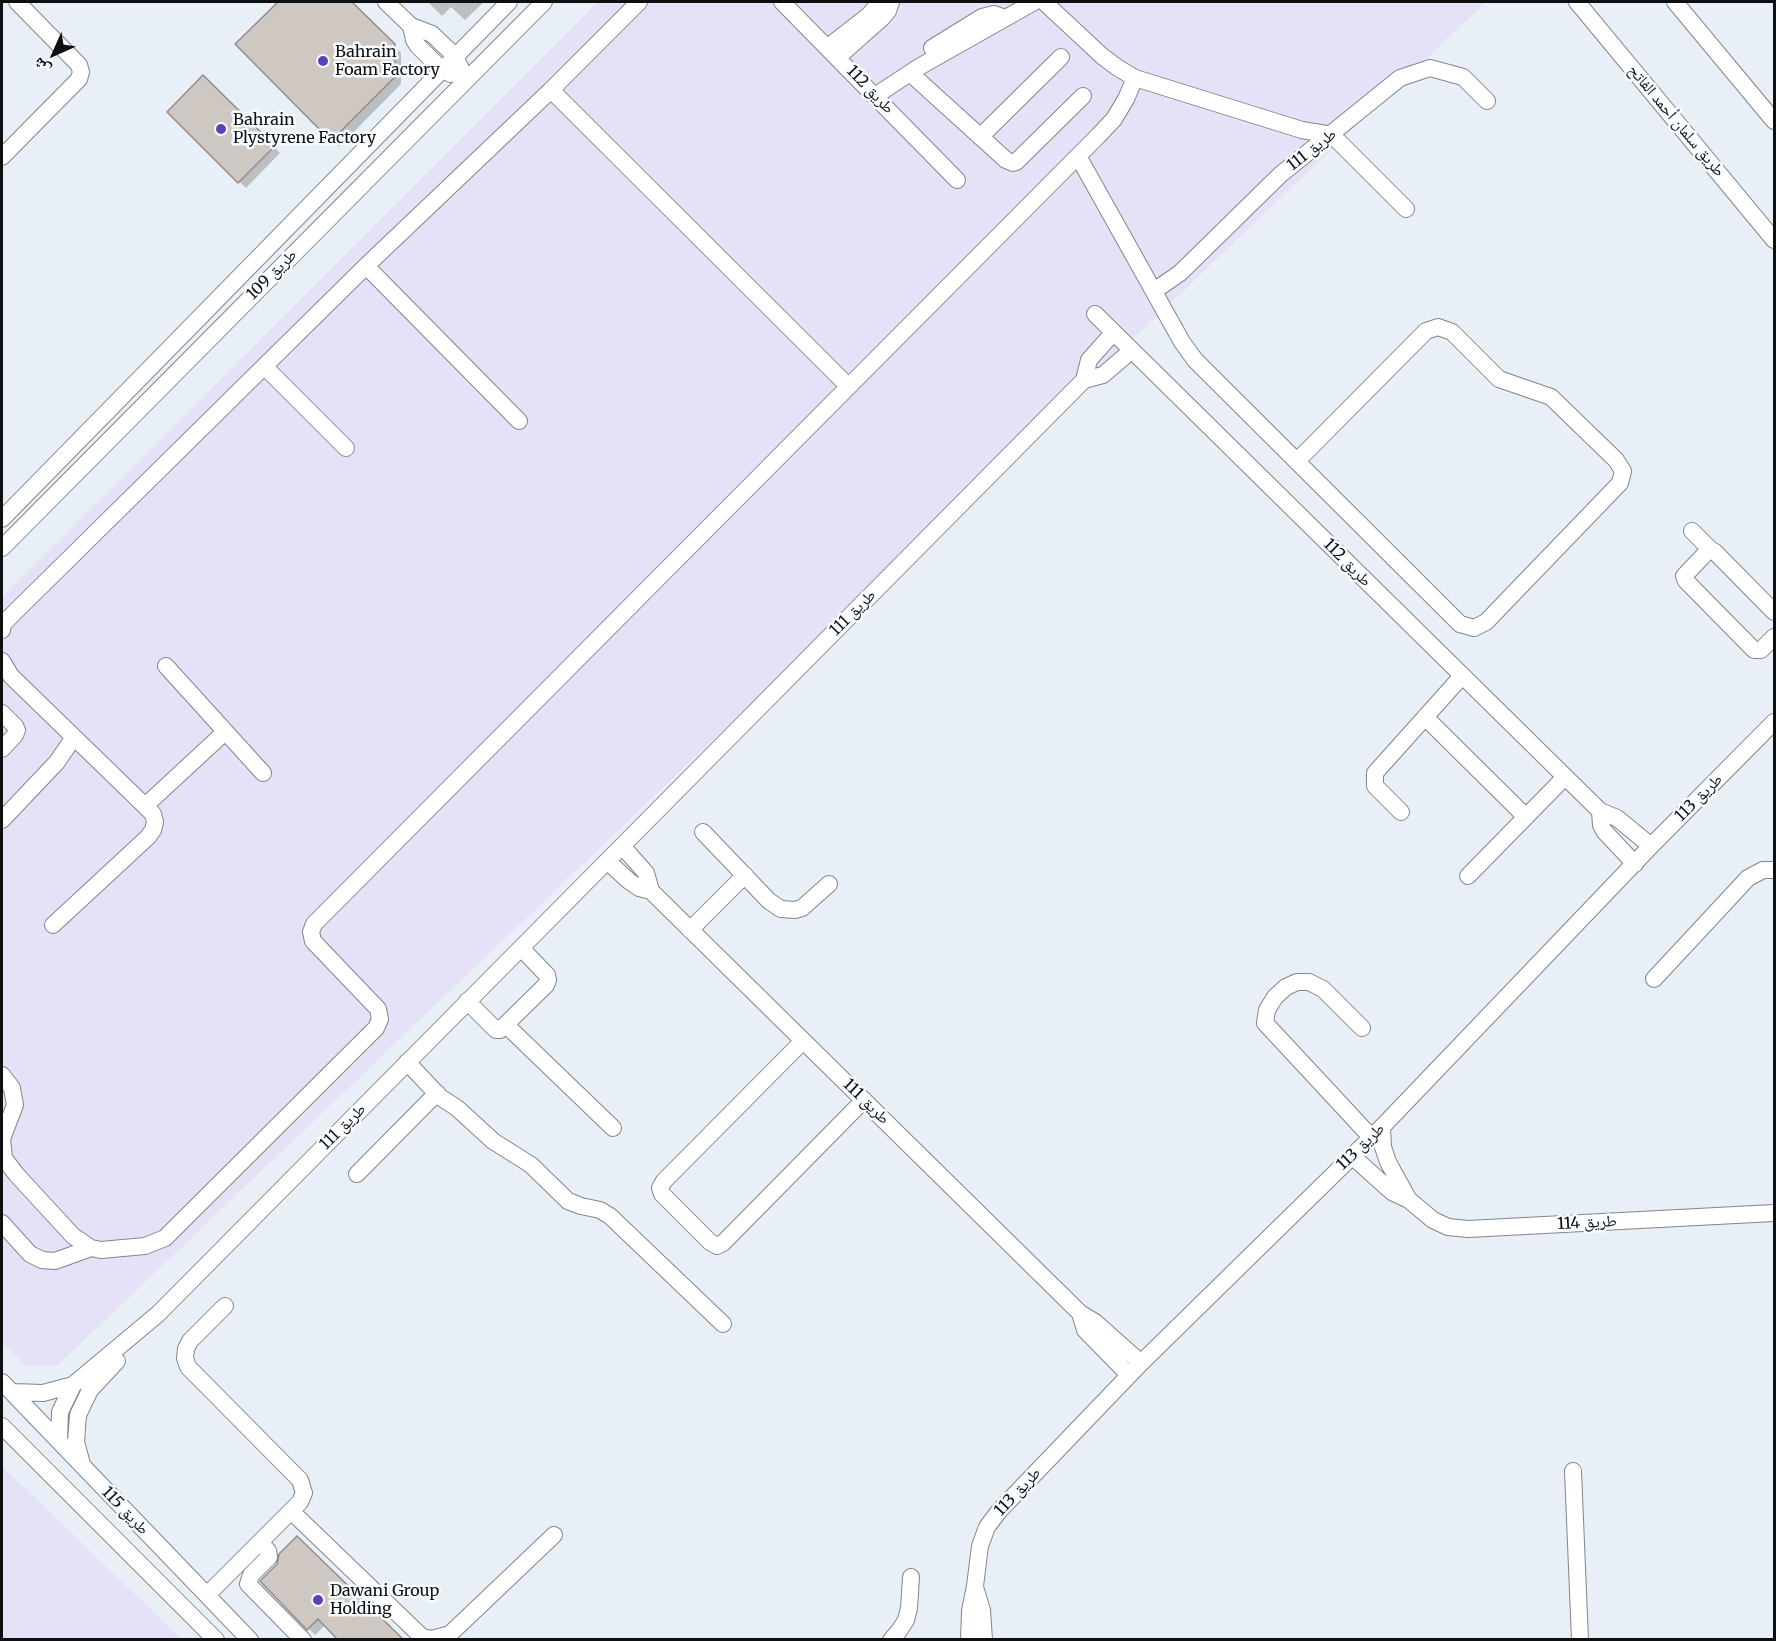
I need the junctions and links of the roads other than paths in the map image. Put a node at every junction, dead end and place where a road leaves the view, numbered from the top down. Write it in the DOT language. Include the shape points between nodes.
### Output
graph roads {
  1 [pos="17,2"];
  2 [pos="386,2"];
  3 [pos="508,2"];
  4 [pos="544,2"];
  5 [pos="639,2"];
  6 [pos="782,2"];
  7 [pos="880,2"];
  8 [pos="891,2"];
  9 [pos="1034,2"];
  10 [pos="1044,2"];
  11 [pos="1577,2"];
  12 [pos="1675,2"];
  13 [pos="411,26"];
  14 [pos="833,52"];
  15 [pos="455,56"];
  16 [pos="1060,57"];
  17 [pos="441,69"];
  18 [pos="915,70"];
  19 [pos="465,77"];
  20 [pos="1135,78"];
  21 [pos="551,90"];
  22 [pos="875,96"];
  23 [pos="1083,96"];
  24 [pos="1486,101"];
  25 [pos="1774,121"];
  26 [pos="1332,135"];
  27 [pos="980,136"];
  28 [pos="1078,156"];
  29 [pos="2,157"];
  30 [pos="957,180"];
  31 [pos="1406,209"];
  32 [pos="1774,240"];
  33 [pos="366,266"];
  34 [pos="1154,291"];
  35 [pos="1095,314"];
  36 [pos="1113,333"];
  37 [pos="1131,351"];
  38 [pos="265,367"];
  39 [pos="1084,380"];
  40 [pos="848,386"];
  41 [pos="519,421"];
  42 [pos="346,448"];
  43 [pos="1297,461"];
  44 [pos="2,519"];
  45 [pos="1692,531"];
  46 [pos="2,548"];
  47 [pos="1711,550"];
  48 [pos="1774,612"];
  49 [pos="2,630"];
  50 [pos="1774,637"];
  51 [pos="2,662"];
  52 [pos="166,666"];
  53 [pos="1462,676"];
  54 [pos="2,713"];
  55 [pos="1425,717"];
  56 [pos="1774,722"];
  57 [pos="225,732"];
  58 [pos="74,737"];
  59 [pos="2,749"];
  60 [pos="263,773"];
  61 [pos="1564,777"];
  62 [pos="145,806"];
  63 [pos="1600,811"];
  64 [pos="1401,812"];
  65 [pos="1526,817"];
  66 [pos="2,820"];
  67 [pos="703,832"];
  68 [pos="622,846"];
  69 [pos="1651,846"];
  70 [pos="607,861"];
  71 [pos="1635,864"];
  72 [pos="1774,870"];
  73 [pos="745,875"];
  74 [pos="1468,876"];
  75 [pos="829,884"];
  76 [pos="651,891"];
  77 [pos="53,925"];
  78 [pos="690,930"];
  79 [pos="521,948"];
  80 [pos="1654,979"];
  81 [pos="467,1001"];
  82 [pos="506,1025"];
  83 [pos="1362,1028"];
  84 [pos="803,1041"];
  85 [pos="407,1062"];
  86 [pos="2,1075"];
  87 [pos="436,1093"];
  88 [pos="864,1100"];
  89 [pos="613,1128"];
  90 [pos="1377,1132"];
  91 [pos="1352,1156"];
  92 [pos="3,1160"];
  93 [pos="357,1174"];
  94 [pos="1408,1200"];
  95 [pos="1774,1213"];
  96 [pos="2,1223"];
  97 [pos="91,1248"];
  98 [pos="225,1306"];
  99 [pos="158,1314"];
  100 [pos="723,1324"];
  101 [pos="1135,1369"];
  102 [pos="73,1386"];
  103 [pos="7,1387"];
  104 [pos="2,1426"];
  105 [pos="59,1441"];
  106 [pos="83,1468"];
  107 [pos="1573,1472"];
  108 [pos="291,1511"];
  109 [pos="554,1535"];
  110 [pos="260,1542"];
  111 [pos="911,1577"];
  112 [pos="207,1595"];
  113 [pos="421,1638"];
  114 [pos="981,1638"];
  115 [pos="216,1640"];
  116 [pos="250,1640"];
  117 [pos="303,1640"];
  118 [pos="891,1640"];
  119 [pos="1580,1640"];
  1 -- 29 [label="street" via="79,65 81,72 79,79"];
  2 -- 13 [label="street"];
  3 -- 15 [label="street, طريق 109"];
  4 -- 19 [label="street, طريق 109"];
  5 -- 21 [label="street"];
  6 -- 14 [label="street, طريق 112"];
  7 -- 14 [label="street"];
  8 -- 14 [label="street" via="882,18"];
  9 -- 18 [label="street" via="1005,18 997,32 938,68"];
  10 -- 20 [label="street" via="1102,56"];
  11 -- 32 [label="street, طريق سلمان أحمد الفاتح"];
  12 -- 25 [label="street"];
  13 -- 15 [label="street" via="432,34"];
  13 -- 17 [label="street" via="418,46"];
  14 -- 22 [label="street, طريق 112"];
  15 -- 17 [label="street, طريق 109"];
  15 -- 19 [label="street"];
  16 -- 27 [label="street"];
  17 -- 19 [label="street"];
  17 -- 44 [label="street, طريق 109"];
  18 -- 22 [label="street"];
  18 -- 27 [label="street"];
  19 -- 46 [label="street, طريق 109"];
  20 -- 26 [label="street"];
  20 -- 28 [label="street" via="1114,119"];
  21 -- 33 [label="street"];
  21 -- 40 [label="street"];
  22 -- 30 [label="street, طريق 112"];
  23 -- 27 [label="street" via="1016,162 1009,162"];
  24 -- 26 [label="street, طريق 111" via="1463,77 1430,68 1400,78"];
  26 -- 31 [label="street"];
  26 -- 34 [label="street, طريق 111" via="1280,175 1173,280"];
  28 -- 34 [label="street"];
  28 -- 40 [label="street"];
  33 -- 38 [label="street"];
  33 -- 41 [label="street"];
  34 -- 43 [label="street" via="1195,360"];
  35 -- 36 [label="street, طريق 112"];
  36 -- 37 [label="street, طريق 112"];
  36 -- 39 [label="street, طريق 111" via="1089,360"];
  37 -- 39 [label="street, طريق 111" via="1103,375"];
  37 -- 53 [label="street, طريق 112"];
  38 -- 42 [label="street"];
  38 -- 49 [label="street" via="3,624"];
  39 -- 68 [label="street, طريق 111"];
  40 -- 97 [label="street" via="314,924 313,941 378,1009 380,1019 376,1028 165,1238 145,1246"];
  43 -- 43 [label="street" via="1460,624 1474,628 1486,622 1620,483 1623,471 1551,397 1499,378 1452,332 1438,327 1426,331"];
  45 -- 47 [label="street"];
  47 -- 48 [label="street"];
  47 -- 50 [label="street" via="1686,573 1686,581 1754,650 1761,650"];
  51 -- 58 [label="street" via="11,676"];
  52 -- 57 [label="street"];
  53 -- 55 [label="street"];
  53 -- 61 [label="street, طريق 112"];
  54 -- 59 [label="street" via="16,730"];
  55 -- 64 [label="street" via="1374,778 1378,789"];
  55 -- 65 [label="street"];
  56 -- 69 [label="street, طريق 113"];
  57 -- 60 [label="street"];
  57 -- 62 [label="street"];
  58 -- 62 [label="street"];
  58 -- 66 [label="street" via="53,767"];
  61 -- 63 [label="street, طريق 112"];
  61 -- 65 [label="street"];
  62 -- 77 [label="street" via="153,814 153,830"];
  63 -- 69 [label="street, طريق 112" via="1617,818"];
  63 -- 71 [label="street, طريق 112" via="1604,831"];
  65 -- 74 [label="street"];
  67 -- 73 [label="street"];
  68 -- 70 [label="street, طريق 111"];
  68 -- 76 [label="street, طريق 111" via="646,873"];
  69 -- 71 [label="street, طريق 113"];
  70 -- 76 [label="street, طريق 111" via="634,885"];
  70 -- 79 [label="street, طريق 111"];
  71 -- 90 [label="street, طريق 113"];
  72 -- 80 [label="street" via="1763,870 1748,878"];
  73 -- 75 [label="street" via="775,906 788,911 808,904"];
  73 -- 78 [label="street"];
  76 -- 78 [label="street, طريق 111"];
  78 -- 84 [label="street, طريق 111"];
  79 -- 81 [label="street, طريق 111"];
  79 -- 82 [label="street" via="549,980"];
  81 -- 82 [label="street" via="496,1030"];
  81 -- 85 [label="street, طريق 111"];
  82 -- 89 [label="street"];
  83 -- 90 [label="street" via="1323,989 1309,982 1286,987 1275,997 1265,1023"];
  84 -- 88 [label="street, طريق 111"];
  84 -- 88 [label="street" via="660,1188 710,1242 723,1243"];
  85 -- 87 [label="street"];
  85 -- 99 [label="street, طريق 111"];
  86 -- 92 [label="street" via="12,1088 15,1105 2,1139"];
  87 -- 93 [label="street"];
  87 -- 100 [label="street" via="494,1141 525,1160 568,1201 610,1216"];
  88 -- 101 [label="street, طريق 111" via="1080,1313 1102,1327"];
  90 -- 91 [label="street, طريق 113"];
  90 -- 94 [label="street, طريق 114"];
  91 -- 94 [label="street, طريق 114" via="1392,1192"];
  91 -- 101 [label="street, طريق 113"];
  92 -- 97 [label="street" via="73,1236"];
  94 -- 95 [label="street, طريق 114" via="1432,1220 1468,1229"];
  96 -- 97 [label="street" via="30,1254 42,1260 56,1261"];
  98 -- 108 [label="street" via="190,1341 185,1358 188,1367 300,1480 304,1493"];
  99 -- 102 [label="street, طريق 111"];
  99 -- 106 [label="street" via="155,1323 101,1377 83,1402 75,1428"];
  101 -- 114 [label="street, طريق 113" via="993,1519 980,1546 975,1586 982,1610"];
  102 -- 103 [label="street, طريق 111" via="43,1393"];
  102 -- 105 [label="street, طريق 111" via="60,1412"];
  103 -- 105 [label="street, طريق 115"];
  104 -- 115 [label="street, طريق 115"];
  105 -- 106 [label="street, طريق 115"];
  106 -- 112 [label="street, طريق 115"];
  107 -- 119 [label="street"];
  108 -- 110 [label="street"];
  108 -- 113 [label="street"];
  109 -- 113 [label="street" via="450,1634"];
  110 -- 112 [label="street"];
  110 -- 117 [label="street" via="269,1557 248,1584"];
  111 -- 118 [label="street" via="906,1620"];
  112 -- 116 [label="street, طريق 115"];
}
